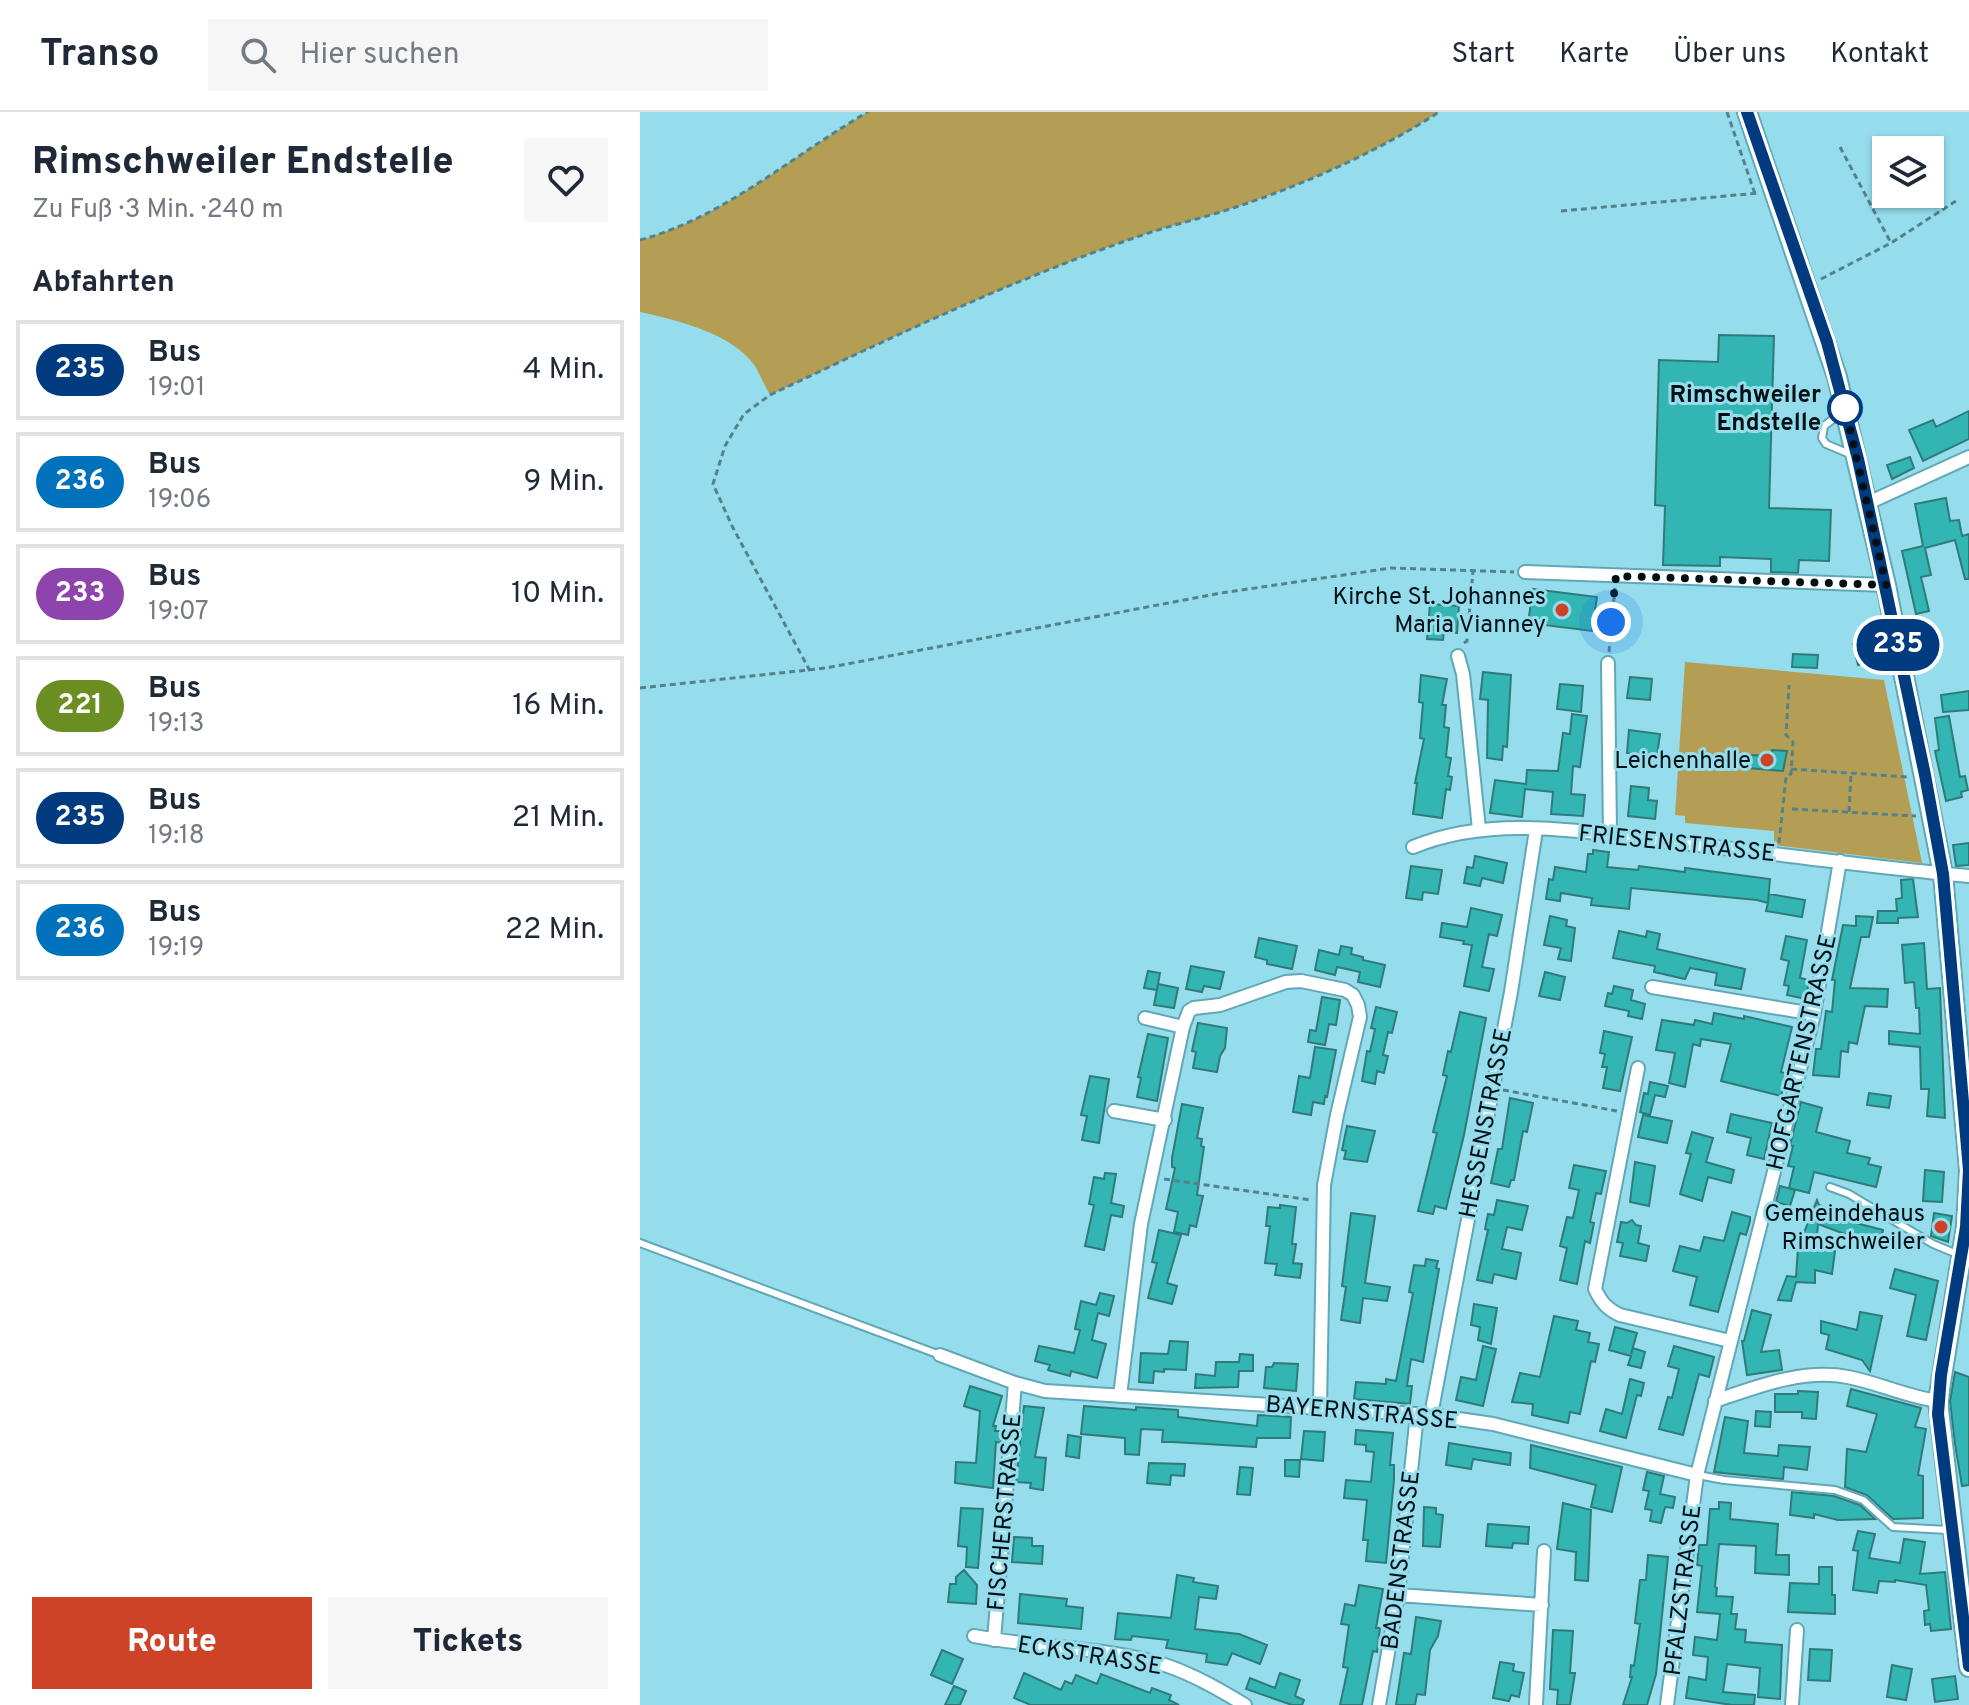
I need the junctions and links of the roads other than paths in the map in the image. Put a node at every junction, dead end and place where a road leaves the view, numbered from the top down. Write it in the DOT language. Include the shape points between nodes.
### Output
graph roads {
  1 [pos="1747,112"];
  2 [pos="1846,410"];
  3 [pos="1969,457"];
  4 [pos="1858,459"];
  5 [pos="1868,503"];
  6 [pos="1525,572"];
  7 [pos="1886,585"];
  8 [pos="1458,656"];
  9 [pos="1608,663"];
  10 [pos="1479,829"];
  11 [pos="1536,830"];
  12 [pos="1610,835"];
  13 [pos="1413,847"];
  14 [pos="1840,861"];
  15 [pos="1943,874"];
  16 [pos="1969,876"];
  17 [pos="1652,987"];
  18 [pos="1814,1014"];
  19 [pos="1145,1018"];
  20 [pos="1183,1027"];
  21 [pos="1638,1068"];
  22 [pos="1114,1111"];
  23 [pos="1165,1120"];
  24 [pos="1969,1170"];
  25 [pos="1830,1187"];
  26 [pos="640,1243"];
  27 [pos="1961,1255"];
  28 [pos="1730,1341"];
  29 [pos="940,1355"];
  30 [pos="1015,1383"];
  31 [pos="1120,1396"];
  32 [pos="1715,1401"];
  33 [pos="1938,1401"];
  34 [pos="1320,1406"];
  35 [pos="1417,1414"];
  36 [pos="1431,1415"];
  37 [pos="1697,1475"];
  38 [pos="1952,1530"];
  39 [pos="1544,1551"];
  40 [pos="1398,1595"];
  41 [pos="1542,1605"];
  42 [pos="1797,1630"];
  43 [pos="974,1636"];
  44 [pos="994,1640"];
  45 [pos="1969,1667"];
  46 [pos="1536,1704"];
  47 [pos="1245,1705"];
  48 [pos="1379,1705"];
  49 [pos="1667,1705"];
  50 [pos="1792,1705"];
  1 -- 2 [label="main road"];
  2 -- 4 [label="main road"];
  2 -- 4 [label="lane" via="1824,426 1822,438"];
  3 -- 5 [label="street"];
  4 -- 5 [label="main road"];
  5 -- 7 [label="main road"];
  6 -- 7 [label="street"];
  7 -- 15 [label="main road"];
  8 -- 10 [label="street"];
  9 -- 12 [label="street"];
  10 -- 11 [label="street, FRIESENSTRASSE"];
  10 -- 13 [label="street, FRIESENSTRASSE"];
  11 -- 12 [label="street, FRIESENSTRASSE"];
  11 -- 36 [label="street, HESSENSTRASSE" via="1511,992"];
  12 -- 14 [label="street, FRIESENSTRASSE"];
  14 -- 15 [label="street, FRIESENSTRASSE"];
  14 -- 18 [label="street, HOFGARTENSTRASSE"];
  15 -- 16 [label="street, FRIESENSTRASSE"];
  15 -- 24 [label="main road"];
  17 -- 18 [label="street"];
  18 -- 28 [label="street, HOFGARTENSTRASSE"];
  19 -- 20 [label="street"];
  20 -- 23 [label="street"];
  20 -- 34 [label="street" via="1194,1008 1230,1002 1286,982 1345,990 1358,1005 1360,1017 1323,1201"];
  21 -- 28 [label="street" via="1595,1289 1609,1310 1620,1315"];
  22 -- 23 [label="street"];
  23 -- 31 [label="street" via="1141,1224"];
  24 -- 27 [label="main road"];
  25 -- 27 [label="lane"];
  26 -- 29 [label="lane"];
  27 -- 33 [label="main road"];
  28 -- 32 [label="street, HOFGARTENSTRASSE"];
  29 -- 30 [label="street, BAYERNSTRASSE"];
  30 -- 31 [label="street, BAYERNSTRASSE" via="1045,1391"];
  30 -- 44 [label="street, FISCHERSTRASSE"];
  31 -- 34 [label="street, BAYERNSTRASSE"];
  32 -- 33 [label="street" via="1823,1375"];
  32 -- 37 [label="street, HOFGARTENSTRASSE"];
  33 -- 38 [label="main road"];
  34 -- 35 [label="street, BAYERNSTRASSE"];
  35 -- 36 [label="street, BAYERNSTRASSE"];
  35 -- 40 [label="street, BADENSTRASSE"];
  36 -- 37 [label="street, BAYERNSTRASSE" via="1493,1424"];
  37 -- 38 [label="lane, BAYERNSTRASSE" via="1823,1488 1863,1500 1899,1529"];
  37 -- 49 [label="street, PFALZSTRASSE"];
  38 -- 45 [label="main road"];
  39 -- 41 [label="street"];
  40 -- 41 [label="street"];
  40 -- 48 [label="street, BADENSTRASSE"];
  41 -- 46 [label="street"];
  42 -- 50 [label="street"];
  43 -- 44 [label="street, ECKSTRASSE"];
  44 -- 47 [label="street, ECKSTRASSE" via="1166,1665"];
}
